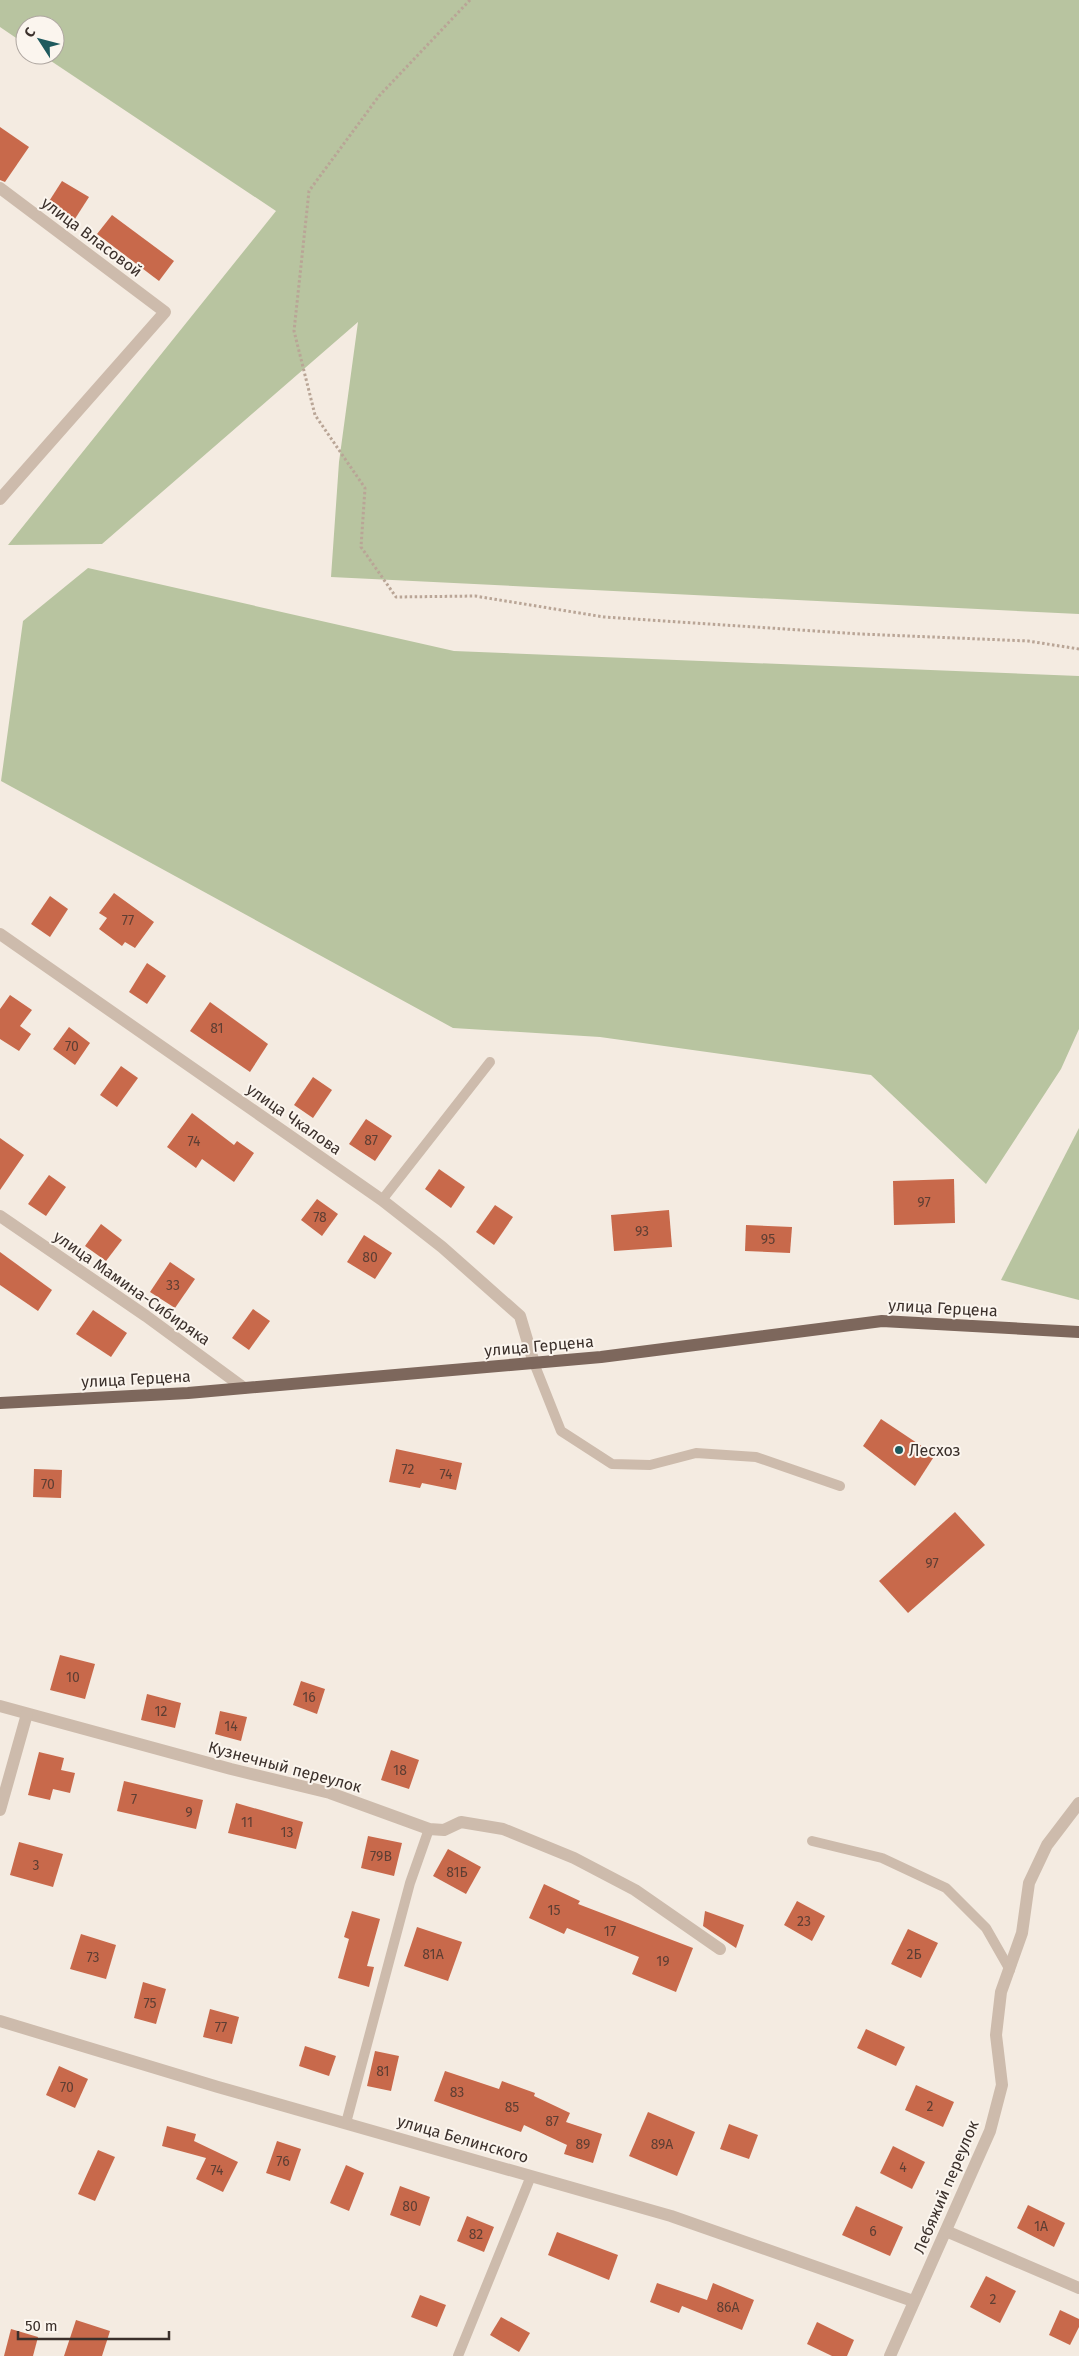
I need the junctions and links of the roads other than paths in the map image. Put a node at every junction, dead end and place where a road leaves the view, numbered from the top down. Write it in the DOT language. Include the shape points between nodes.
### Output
graph roads {
  1 [pos="0,188"];
  2 [pos="0,499"];
  3 [pos="0,934"];
  4 [pos="490,1062"];
  5 [pos="382,1200"];
  6 [pos="0,1216"];
  7 [pos="1079,1332"];
  8 [pos="534,1363"];
  9 [pos="244,1388"];
  10 [pos="0,1403"];
  11 [pos="840,1486"];
  12 [pos="0,1706"];
  13 [pos="27,1714"];
  14 [pos="1079,1804"];
  15 [pos="0,1810"];
  16 [pos="428,1829"];
  17 [pos="812,1841"];
  18 [pos="720,1949"];
  19 [pos="1010,1970"];
  20 [pos="0,2020"];
  21 [pos="346,2123"];
  22 [pos="531,2176"];
  23 [pos="946,2231"];
  24 [pos="1079,2288"];
  25 [pos="913,2301"];
  26 [pos="458,2356"];
  27 [pos="890,2356"];
  1 -- 2 [label="street, улица Власовой" via="164,312"];
  3 -- 5 [label="street, улица Чкалова"];
  4 -- 5 [label="lane"];
  5 -- 8 [label="street, улица Чкалова" via="442,1247 520,1316"];
  6 -- 9 [label="street, улица Мамина-Сибиряка"];
  7 -- 8 [label="main road, улица Герцена" via="882,1321"];
  8 -- 9 [label="main road, улица Герцена"];
  8 -- 11 [label="lane" via="561,1432 612,1464 650,1465 696,1453 756,1457"];
  9 -- 10 [label="main road, улица Герцена"];
  12 -- 13 [label="street, Кузнечный переулок"];
  13 -- 15 [label="street"];
  13 -- 16 [label="street, Кузнечный переулок" via="330,1793"];
  14 -- 19 [label="street, Лебяжий переулок" via="1047,1845 1029,1883 1022,1933"];
  16 -- 18 [label="street, Кузнечный переулок" via="444,1830 461,1822 503,1828 574,1858 635,1890"];
  16 -- 21 [label="lane" via="410,1883"];
  17 -- 19 [label="lane" via="882,1858 946,1888 986,1928"];
  19 -- 23 [label="street, Лебяжий переулок" via="1001,1992 996,2035 1002,2085 990,2131"];
  20 -- 21 [label="street, улица Белинского"];
  21 -- 22 [label="street, улица Белинского"];
  22 -- 25 [label="street, улица Белинского" via="671,2216"];
  22 -- 26 [label="lane"];
  23 -- 24 [label="street"];
  23 -- 25 [label="street, Лебяжий переулок"];
  25 -- 27 [label="street, Лебяжий переулок"];
}
